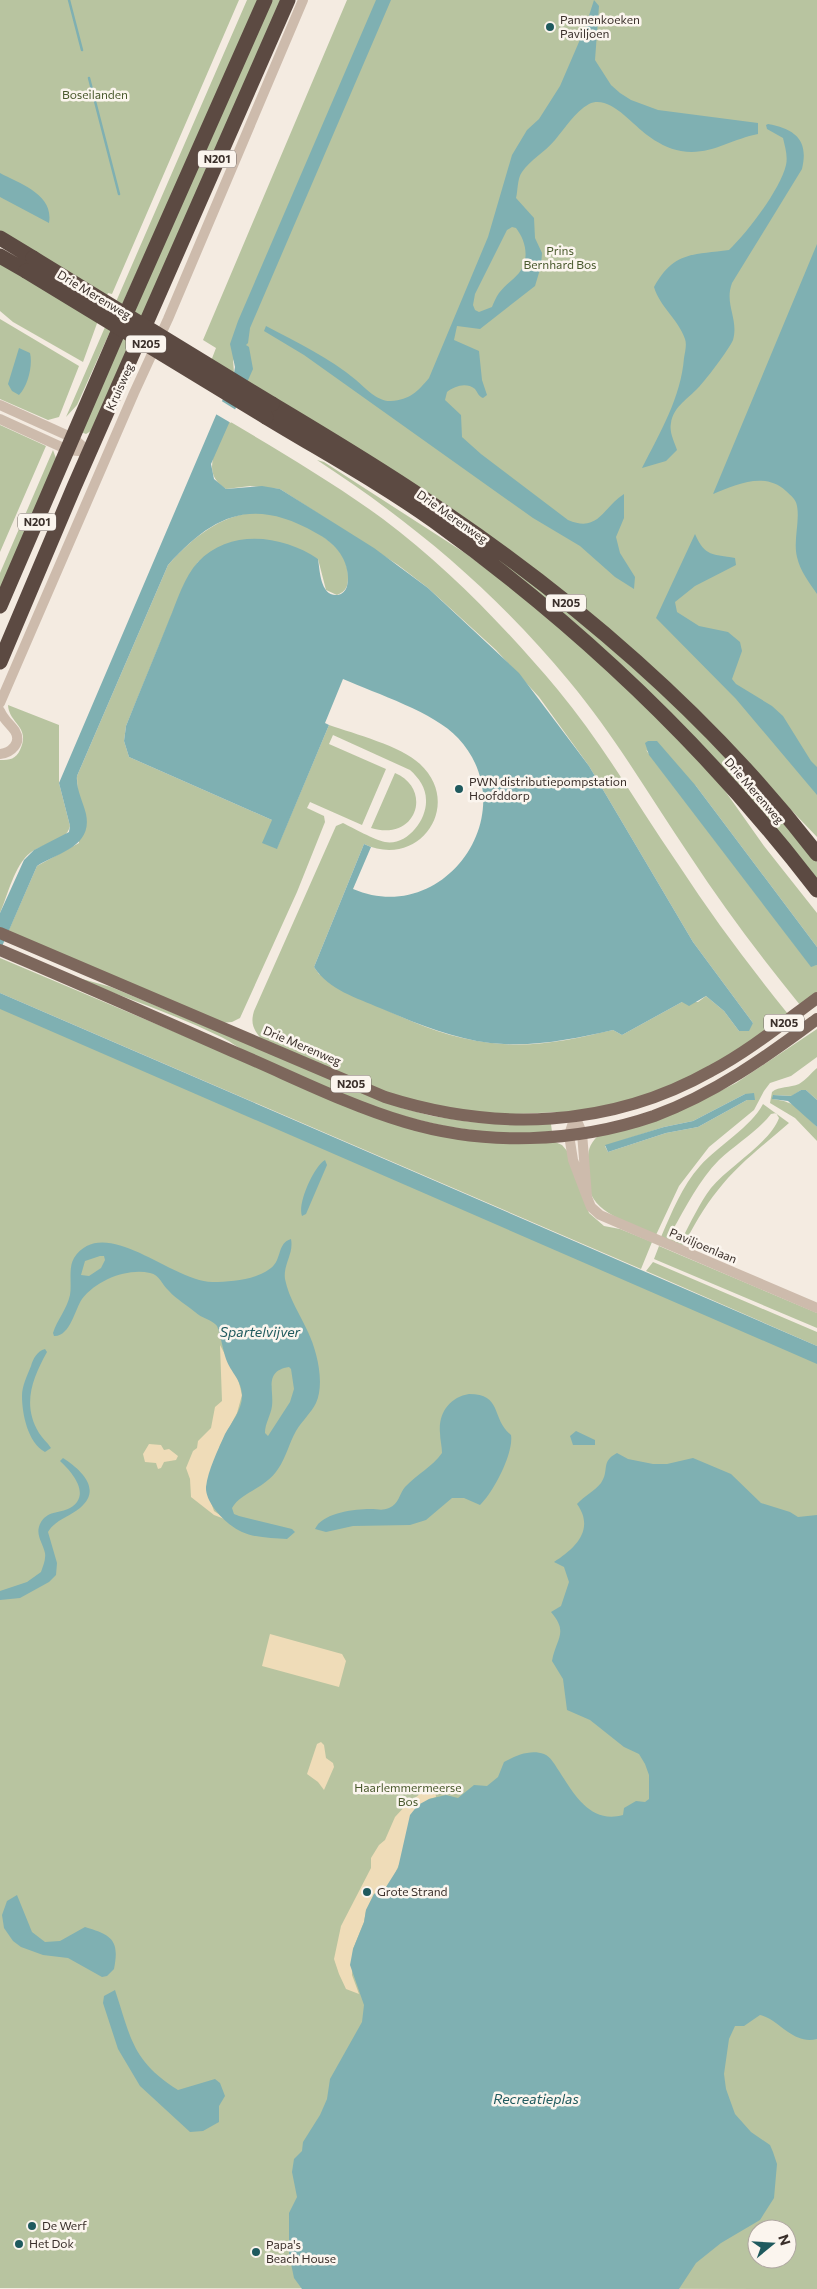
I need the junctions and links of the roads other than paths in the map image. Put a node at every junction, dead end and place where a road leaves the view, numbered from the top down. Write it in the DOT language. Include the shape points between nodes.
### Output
graph roads {
  1 [pos="265,0"];
  2 [pos="288,0"];
  3 [pos="302,0"];
  4 [pos="0,238"];
  5 [pos="0,256"];
  6 [pos="30,265"];
  7 [pos="0,405"];
  8 [pos="269,410"];
  9 [pos="0,419"];
  10 [pos="71,444"];
  11 [pos="89,452"];
  12 [pos="0,606"];
  13 [pos="0,662"];
  14 [pos="0,703"];
  15 [pos="0,712"];
  16 [pos="0,754"];
  17 [pos="817,854"];
  18 [pos="817,890"];
  19 [pos="5,934"];
  20 [pos="1,951"];
  21 [pos="817,998"];
  22 [pos="817,1019"];
  23 [pos="575,1116"];
  24 [pos="576,1134"];
  25 [pos="817,1308"];
  1 -- 10 [label="highway, Kruisweg / N201"];
  2 -- 11 [label="highway, Kruisweg / N201"];
  3 -- 14 [label="street, Kruisweg" via="168,319"];
  4 -- 6 [label="highway, Drie Merenweg / N205"];
  5 -- 6 [label="highway, Drie Merenweg / N205"];
  6 -- 8 [label="highway, Drie Merenweg / N205, bridge"];
  7 -- 10 [label="street"];
  8 -- 17 [label="highway, Drie Merenweg / N205" via="426,500 498,550 596,626 685,708 752,776"];
  8 -- 18 [label="highway, Drie Merenweg / N205" via="432,520 573,629 713,766"];
  9 -- 10 [label="street"];
  10 -- 11 [label="street"];
  10 -- 12 [label="highway, Kruisweg / N201"];
  11 -- 13 [label="highway, Kruisweg / N201"];
  15 -- 16 [label="street" via="17,738 13,749"];
  19 -- 23 [label="main road, Drie Merenweg / N205" via="394,1100 427,1110 482,1119"];
  20 -- 24 [label="main road, N205" via="313,1086 405,1122 494,1138"];
  21 -- 23 [label="main road, Drie Merenweg / N205" via="731,1059 687,1084 637,1102"];
  22 -- 24 [label="main road, N205" via="710,1091 643,1119"];
  23 -- 24 [label="street, Paviljoenlaan"];
  24 -- 25 [label="street, Paviljoenlaan" via="573,1160 586,1197 600,1215"];
}
